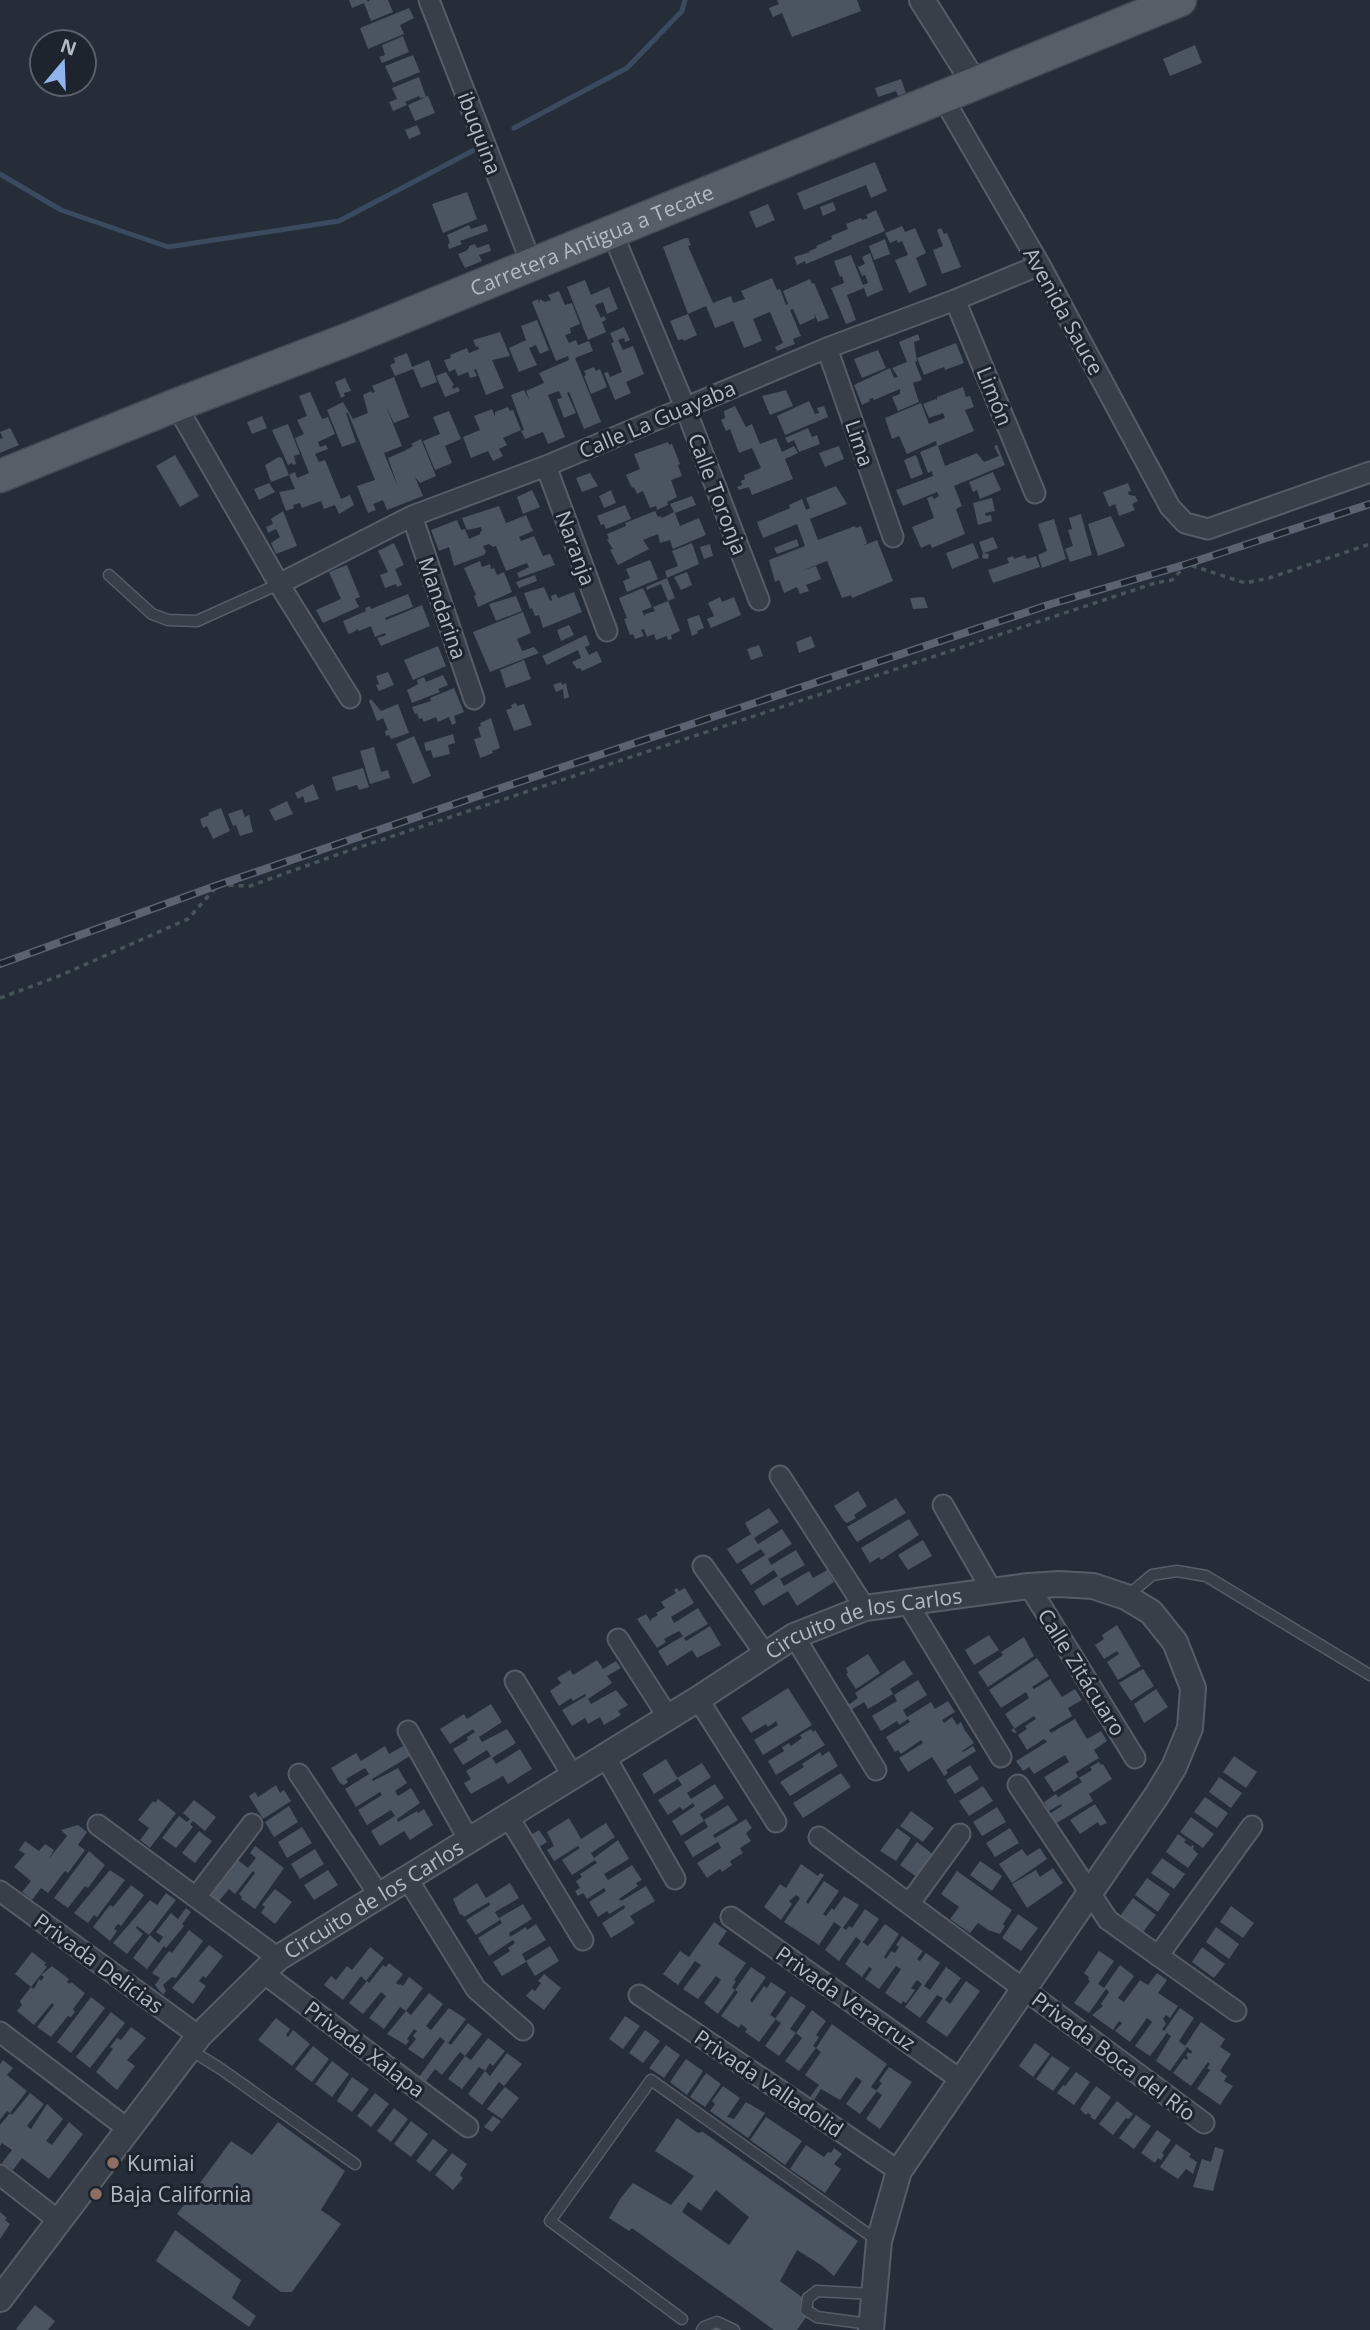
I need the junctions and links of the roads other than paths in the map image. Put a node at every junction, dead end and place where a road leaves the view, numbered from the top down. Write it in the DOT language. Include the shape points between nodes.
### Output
graph roads {
  1 [pos="429,0"];
  2 [pos="922,0"];
  3 [pos="1180,0"];
  4 [pos="975,84"];
  5 [pos="943,98"];
  6 [pos="612,232"];
  7 [pos="532,265"];
  8 [pos="1040,265"];
  9 [pos="955,300"];
  10 [pos="827,348"];
  11 [pos="176,405"];
  12 [pos="685,407"];
  13 [pos="546,466"];
  14 [pos="1370,472"];
  15 [pos="0,476"];
  16 [pos="1035,493"];
  17 [pos="412,516"];
  18 [pos="893,537"];
  19 [pos="109,575"];
  20 [pos="279,584"];
  21 [pos="759,600"];
  22 [pos="607,631"];
  23 [pos="349,698"];
  24 [pos="474,699"];
  25 [pos="780,1476"];
  26 [pos="943,1505"];
  27 [pos="703,1566"];
  28 [pos="1029,1586"];
  29 [pos="992,1591"];
  30 [pos="1126,1597"];
  31 [pos="906,1602"];
  32 [pos="865,1608"];
  33 [pos="794,1636"];
  34 [pos="618,1639"];
  35 [pos="766,1655"];
  36 [pos="1370,1675"];
  37 [pos="514,1681"];
  38 [pos="698,1699"];
  39 [pos="668,1717"];
  40 [pos="408,1731"];
  41 [pos="605,1756"];
  42 [pos="1000,1757"];
  43 [pos="1135,1758"];
  44 [pos="876,1770"];
  45 [pos="299,1774"];
  46 [pos="573,1776"];
  47 [pos="1018,1785"];
  48 [pos="508,1816"];
  49 [pos="776,1822"];
  50 [pos="252,1824"];
  51 [pos="98,1825"];
  52 [pos="1252,1826"];
  53 [pos="960,1834"];
  54 [pos="819,1837"];
  55 [pos="469,1840"];
  56 [pos="407,1878"];
  57 [pos="675,1879"];
  58 [pos="0,1891"];
  59 [pos="1090,1892"];
  60 [pos="379,1895"];
  61 [pos="196,1897"];
  62 [pos="909,1904"];
  63 [pos="731,1917"];
  64 [pos="583,1940"];
  65 [pos="1158,1956"];
  66 [pos="270,1965"];
  67 [pos="1023,1989"];
  68 [pos="639,1995"];
  69 [pos="1236,2011"];
  70 [pos="523,2029"];
  71 [pos="0,2032"];
  72 [pos="194,2042"];
  73 [pos="961,2080"];
  74 [pos="1204,2123"];
  75 [pos="468,2127"];
  76 [pos="128,2129"];
  77 [pos="355,2164"];
  78 [pos="899,2171"];
  79 [pos="0,2175"];
  80 [pos="59,2221"];
  81 [pos="879,2241"];
  82 [pos="873,2295"];
  83 [pos="0,2299"];
  84 [pos="682,2319"];
  85 [pos="871,2327"];
  86 [pos="702,2330"];
  87 [pos="734,2330"];
  1 -- 7 [label="street, ibuquina"];
  2 -- 4 [label="street"];
  3 -- 4 [label="main road, Carretera Antigua a Tecate"];
  4 -- 5 [label="main road, Carretera Antigua a Tecate"];
  5 -- 6 [label="main road, Carretera Antigua a Tecate"];
  5 -- 8 [label="street, Avenida Sauce"];
  6 -- 7 [label="main road, Carretera Antigua a Tecate"];
  6 -- 12 [label="street, Calle Toronja"];
  7 -- 11 [label="main road, Carretera Antigua a Tecate"];
  8 -- 9 [label="street, Calle La Guayaba"];
  8 -- 14 [label="street, Avenida Sauce" via="1170,507 1185,523 1208,529"];
  9 -- 10 [label="street, Calle La Guayaba"];
  9 -- 16 [label="street, Limón"];
  10 -- 12 [label="street, Calle La Guayaba"];
  10 -- 18 [label="street, Lima"];
  11 -- 15 [label="main road, Carretera Antigua a Tecate"];
  11 -- 20 [label="street"];
  12 -- 13 [label="street, Calle La Guayaba"];
  12 -- 21 [label="street, Calle Toronja"];
  13 -- 17 [label="street, Calle La Guayaba"];
  13 -- 22 [label="street, Naranja"];
  17 -- 20 [label="street, Calle La Guayaba"];
  17 -- 24 [label="street, Mandarina"];
  19 -- 20 [label="lane" via="152,614 168,620 197,621"];
  20 -- 23 [label="street"];
  25 -- 32 [label="street"];
  26 -- 29 [label="street"];
  27 -- 35 [label="street"];
  28 -- 29 [label="street, Circuito de los Carlos"];
  28 -- 30 [label="street, Circuito de los Carlos" via="1093,1586"];
  28 -- 43 [label="street, Calle Zitácuaro"];
  29 -- 31 [label="street, Circuito de los Carlos"];
  30 -- 36 [label="lane" via="1152,1574 1177,1571 1206,1576"];
  30 -- 59 [label="street, Circuito de los Carlos" via="1151,1612 1175,1642 1194,1688 1190,1728 1174,1767"];
  31 -- 32 [label="street, Circuito de los Carlos"];
  31 -- 42 [label="street"];
  32 -- 33 [label="street, Circuito de los Carlos"];
  33 -- 35 [label="street, Circuito de los Carlos"];
  33 -- 44 [label="street"];
  34 -- 39 [label="street"];
  35 -- 38 [label="street, Circuito de los Carlos"];
  37 -- 46 [label="street"];
  38 -- 39 [label="street, Circuito de los Carlos"];
  38 -- 49 [label="street"];
  39 -- 41 [label="street, Circuito de los Carlos"];
  40 -- 55 [label="street"];
  41 -- 46 [label="street, Circuito de los Carlos"];
  41 -- 57 [label="street"];
  45 -- 60 [label="street"];
  46 -- 48 [label="street, Circuito de los Carlos"];
  47 -- 59 [label="street"];
  48 -- 55 [label="street, Circuito de los Carlos"];
  48 -- 64 [label="street"];
  50 -- 61 [label="street"];
  51 -- 61 [label="street, Privada Xalapa"];
  52 -- 65 [label="street"];
  53 -- 62 [label="street"];
  54 -- 62 [label="street, Privada Boca del Río"];
  55 -- 56 [label="street, Circuito de los Carlos"];
  56 -- 60 [label="street, Circuito de los Carlos"];
  56 -- 70 [label="street" via="476,1989"];
  58 -- 72 [label="street, Privada Delicias"];
  59 -- 65 [label="street" via="1108,1920"];
  59 -- 67 [label="street, Circuito de los Carlos"];
  60 -- 66 [label="street, Circuito de los Carlos"];
  61 -- 66 [label="street, Privada Xalapa"];
  62 -- 67 [label="street, Privada Boca del Río"];
  63 -- 73 [label="street, Privada Veracruz"];
  65 -- 69 [label="street"];
  66 -- 72 [label="street, Circuito de los Carlos"];
  66 -- 75 [label="street, Privada Xalapa"];
  67 -- 73 [label="street, Circuito de los Carlos"];
  67 -- 74 [label="street, Privada Boca del Río"];
  68 -- 78 [label="street, Privada Valladolid"];
  71 -- 76 [label="street"];
  72 -- 76 [label="street, Circuito de los Carlos"];
  72 -- 77 [label="lane" via="221,2069"];
  73 -- 78 [label="street, Circuito de los Carlos"];
  76 -- 80 [label="street, Circuito de los Carlos"];
  78 -- 81 [label="street, Circuito de los Carlos"];
  79 -- 80 [label="street"];
  80 -- 83 [label="street, Circuito de los Carlos"];
  81 -- 82 [label="street, Circuito de los Carlos"];
  81 -- 84 [label="lane" via="650,2080 550,2221"];
  82 -- 85 [label="street, Circuito de los Carlos"];
  82 -- 85 [label="lane" via="817,2291 808,2298 806,2310 817,2317"];
  86 -- 87 [label="lane" via="717,2322"];
}
